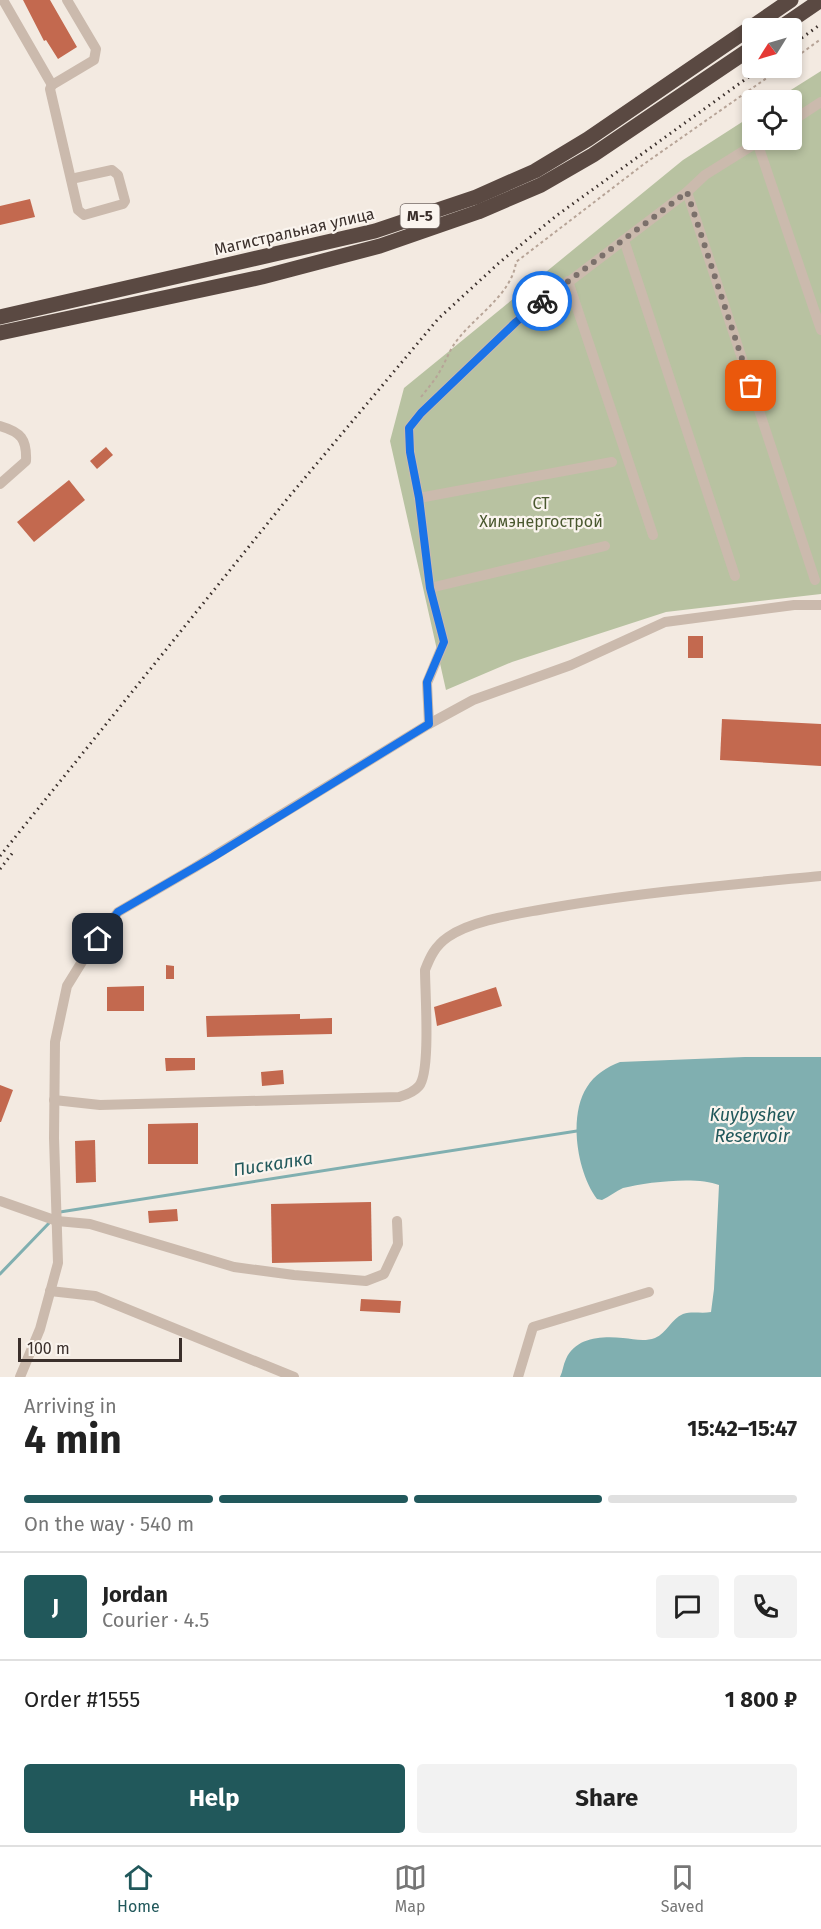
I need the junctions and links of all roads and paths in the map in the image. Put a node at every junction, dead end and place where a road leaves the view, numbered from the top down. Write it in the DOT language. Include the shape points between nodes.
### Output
graph roads {
  1 [pos="3,0"];
  2 [pos="67,0"];
  3 [pos="791,0"];
  4 [pos="821,0"];
  5 [pos="795,18"];
  6 [pos="821,39"];
  7 [pos="802,53"];
  8 [pos="742,54"];
  9 [pos="767,78"];
  10 [pos="52,85"];
  11 [pos="821,102"];
  12 [pos="802,114"];
  13 [pos="745,150"];
  14 [pos="762,150"];
  15 [pos="70,179"];
  16 [pos="687,192"];
  17 [pos="624,240"];
  18 [pos="568,281"];
  19 [pos="0,317"];
  20 [pos="821,330"];
  21 [pos="0,333"];
  22 [pos="420,399"];
  23 [pos="0,426"];
  24 [pos="612,462"];
  25 [pos="0,484"];
  26 [pos="419,498"];
  27 [pos="653,534"];
  28 [pos="604,546"];
  29 [pos="735,576"];
  30 [pos="815,580"];
  31 [pos="430,588"];
  32 [pos="821,605"];
  33 [pos="429,724"];
  34 [pos="821,876"];
  35 [pos="54,1100"];
  36 [pos="0,1201"];
  37 [pos="57,1221"];
  38 [pos="397,1221"];
  39 [pos="50,1291"];
  40 [pos="649,1292"];
  41 [pos="20,1377"];
  42 [pos="294,1377"];
  43 [pos="518,1377"];
  1 -- 10 [label="street"];
  2 -- 10 [label="street" via="96,55 94,60"];
  3 -- 19 [label="highway, Магистральная улица / М-5" via="588,139 535,171 476,197 375,231"];
  4 -- 5 [label="highway"];
  6 -- 7 [label="path"];
  8 -- 21 [label="highway, Магистральная улица / М-5" via="593,155 541,185 478,212 380,246 262,277"];
  9 -- 22 [label="path" via="644,164 516,262 510,281 452,347"];
  10 -- 15 [label="street" via="50,92"];
  11 -- 12 [label="street"];
  13 -- 16 [label="street" via="705,175"];
  14 -- 20 [label="street"];
  15 -- 15 [label="street" via="116,171 125,201 122,206 84,215 78,210"];
  16 -- 17 [label="street"];
  16 -- 30 [label="street"];
  17 -- 18 [label="street"];
  17 -- 29 [label="street"];
  18 -- 26 [label="street" via="516,322 409,428"];
  18 -- 27 [label="street"];
  23 -- 25 [label="street" via="21,436 27,450 26,461"];
  24 -- 26 [label="street"];
  26 -- 31 [label="street"];
  28 -- 31 [label="street"];
  31 -- 33 [label="street" via="444,642 427,682"];
  32 -- 33 [label="street" via="665,622 571,665 473,700"];
  33 -- 35 [label="street" via="118,912 67,986 55,1042"];
  34 -- 35 [label="street" via="580,903 508,916 449,936 437,946 425,970 425,1070 420,1086 409,1094 100,1106"];
  35 -- 37 [label="street"];
  36 -- 37 [label="street"];
  37 -- 38 [label="street" via="90,1224 234,1267 366,1281 384,1274 398,1244"];
  37 -- 39 [label="street" via="58,1263"];
  39 -- 41 [label="street" via="40,1329"];
  39 -- 42 [label="street" via="95,1296"];
  40 -- 43 [label="street" via="533,1327"];
}
